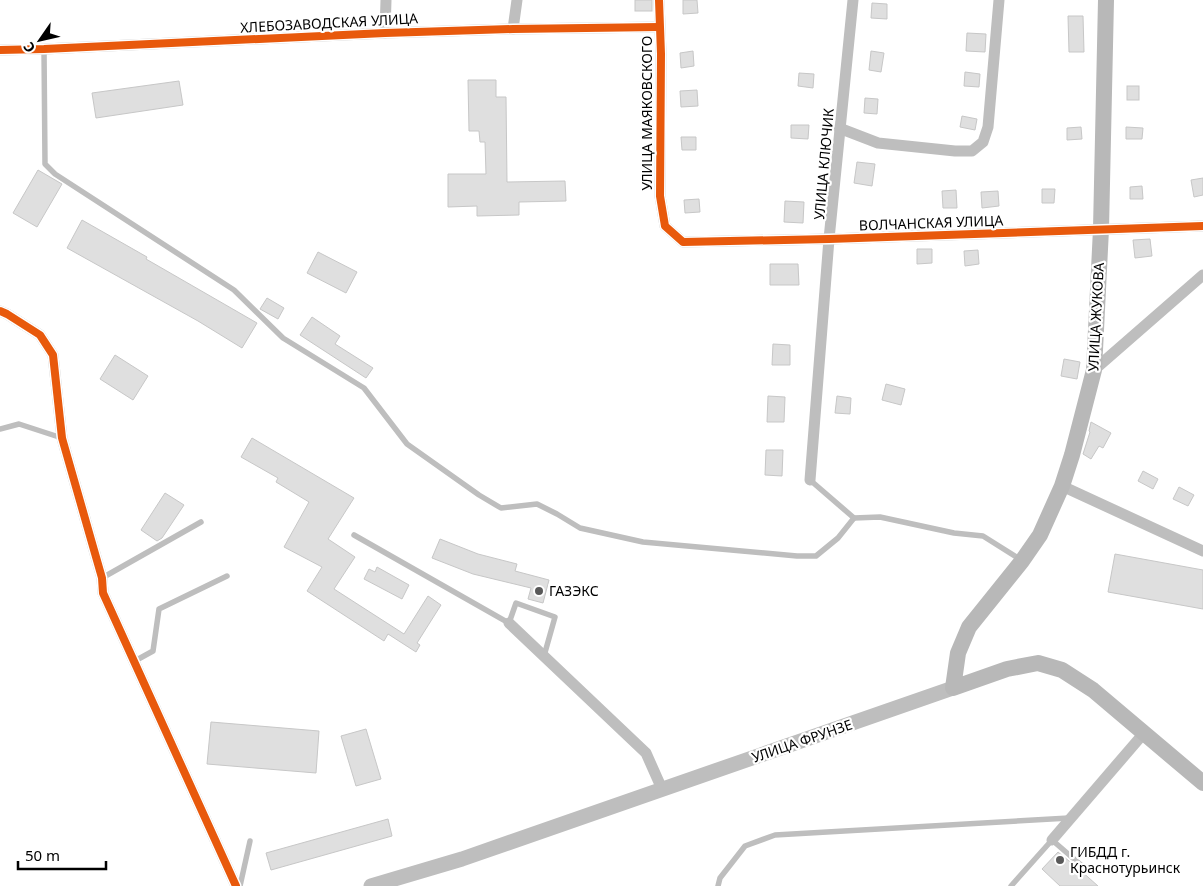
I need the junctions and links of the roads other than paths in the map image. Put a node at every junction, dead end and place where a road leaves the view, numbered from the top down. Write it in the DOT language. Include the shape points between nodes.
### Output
graph roads {
  1 [pos="386,0"];
  2 [pos="517,0"];
  3 [pos="659,0"];
  4 [pos="853,0"];
  5 [pos="999,0"];
  6 [pos="1106,0"];
  7 [pos="659,27"];
  8 [pos="513,29"];
  9 [pos="385,33"];
  10 [pos="44,49"];
  11 [pos="0,50"];
  12 [pos="839,128"];
  13 [pos="666,226"];
  14 [pos="1203,226"];
  15 [pos="1101,229"];
  16 [pos="829,239"];
  17 [pos="1203,275"];
  18 [pos="0,311"];
  19 [pos="1094,370"];
  20 [pos="0,429"];
  21 [pos="62,438"];
  22 [pos="810,480"];
  23 [pos="1062,486"];
  24 [pos="854,518"];
  25 [pos="201,522"];
  26 [pos="354,535"];
  27 [pos="1203,551"];
  28 [pos="1022,561"];
  29 [pos="227,576"];
  30 [pos="102,578"];
  31 [pos="509,623"];
  32 [pos="544,656"];
  33 [pos="133,662"];
  34 [pos="953,688"];
  35 [pos="1144,733"];
  36 [pos="1203,783"];
  37 [pos="662,789"];
  38 [pos="1071,818"];
  39 [pos="1052,840"];
  40 [pos="250,841"];
  41 [pos="1081,865"];
  42 [pos="238,886"];
  43 [pos="371,886"];
  44 [pos="718,886"];
  45 [pos="1011,886"];
  1 -- 9 [label="street"];
  2 -- 8 [label="street"];
  3 -- 7 [label="street, УЛИЦА МАЯКОВСКОГО"];
  4 -- 12 [label="street, УЛИЦА КЛЮЧИК"];
  5 -- 12 [label="street" via="988,127 983,142 972,151 878,143"];
  6 -- 15 [label="main road, УЛИЦА ЖУКОВА"];
  7 -- 8 [label="street, ХЛЕБОЗАВОДСКАЯ УЛИЦА"];
  7 -- 13 [label="street, УЛИЦА МАЯКОВСКОГО" via="660,196"];
  8 -- 9 [label="street, ХЛЕБОЗАВОДСКАЯ УЛИЦА"];
  9 -- 10 [label="street, ХЛЕБОЗАВОДСКАЯ УЛИЦА"];
  10 -- 11 [label="street, ХЛЕБОЗАВОДСКАЯ УЛИЦА"];
  10 -- 24 [label="lane" via="45,164 55,174 234,290 283,338 364,388 407,444 501,508 537,504 580,528 643,542 797,556 816,556 838,538"];
  12 -- 16 [label="street, УЛИЦА КЛЮЧИК"];
  13 -- 16 [label="street, ВОЛЧАНСКАЯ УЛИЦА" via="683,242"];
  14 -- 15 [label="street, ВОЛЧАНСКАЯ УЛИЦА"];
  15 -- 16 [label="street, ВОЛЧАНСКАЯ УЛИЦА"];
  15 -- 19 [label="main road, УЛИЦА ЖУКОВА"];
  16 -- 22 [label="street, УЛИЦА КЛЮЧИК"];
  17 -- 19 [label="street"];
  18 -- 21 [label="street" via="40,335 53,355"];
  19 -- 23 [label="main road, УЛИЦА ЖУКОВА"];
  20 -- 21 [label="lane" via="18,424"];
  21 -- 30 [label="street"];
  22 -- 24 [label="lane"];
  23 -- 27 [label="street"];
  23 -- 28 [label="main road, УЛИЦА ЖУКОВА" via="1040,535"];
  24 -- 28 [label="lane" via="880,517 954,534 983,536"];
  25 -- 30 [label="lane"];
  26 -- 31 [label="lane"];
  28 -- 34 [label="main road, УЛИЦА ЖУКОВА" via="969,627 958,653"];
  29 -- 33 [label="lane" via="158,609 153,650"];
  30 -- 33 [label="street" via="103,593"];
  31 -- 32 [label="street"];
  31 -- 32 [label="lane" via="516,603 555,617"];
  32 -- 37 [label="street" via="646,753"];
  33 -- 42 [label="street"];
  34 -- 35 [label="main road, УЛИЦА ФРУНЗЕ" via="1006,670 1038,664 1062,670 1093,690"];
  34 -- 37 [label="street, УЛИЦА ФРУНЗЕ"];
  35 -- 36 [label="main road, УЛИЦА ФРУНЗЕ"];
  35 -- 38 [label="street"];
  37 -- 43 [label="street, УЛИЦА ФРУНЗЕ" via="462,859"];
  38 -- 39 [label="street"];
  38 -- 44 [label="lane" via="775,835 745,846 720,878"];
  39 -- 41 [label="lane"];
  39 -- 45 [label="lane"];
  40 -- 42 [label="lane"];
}
